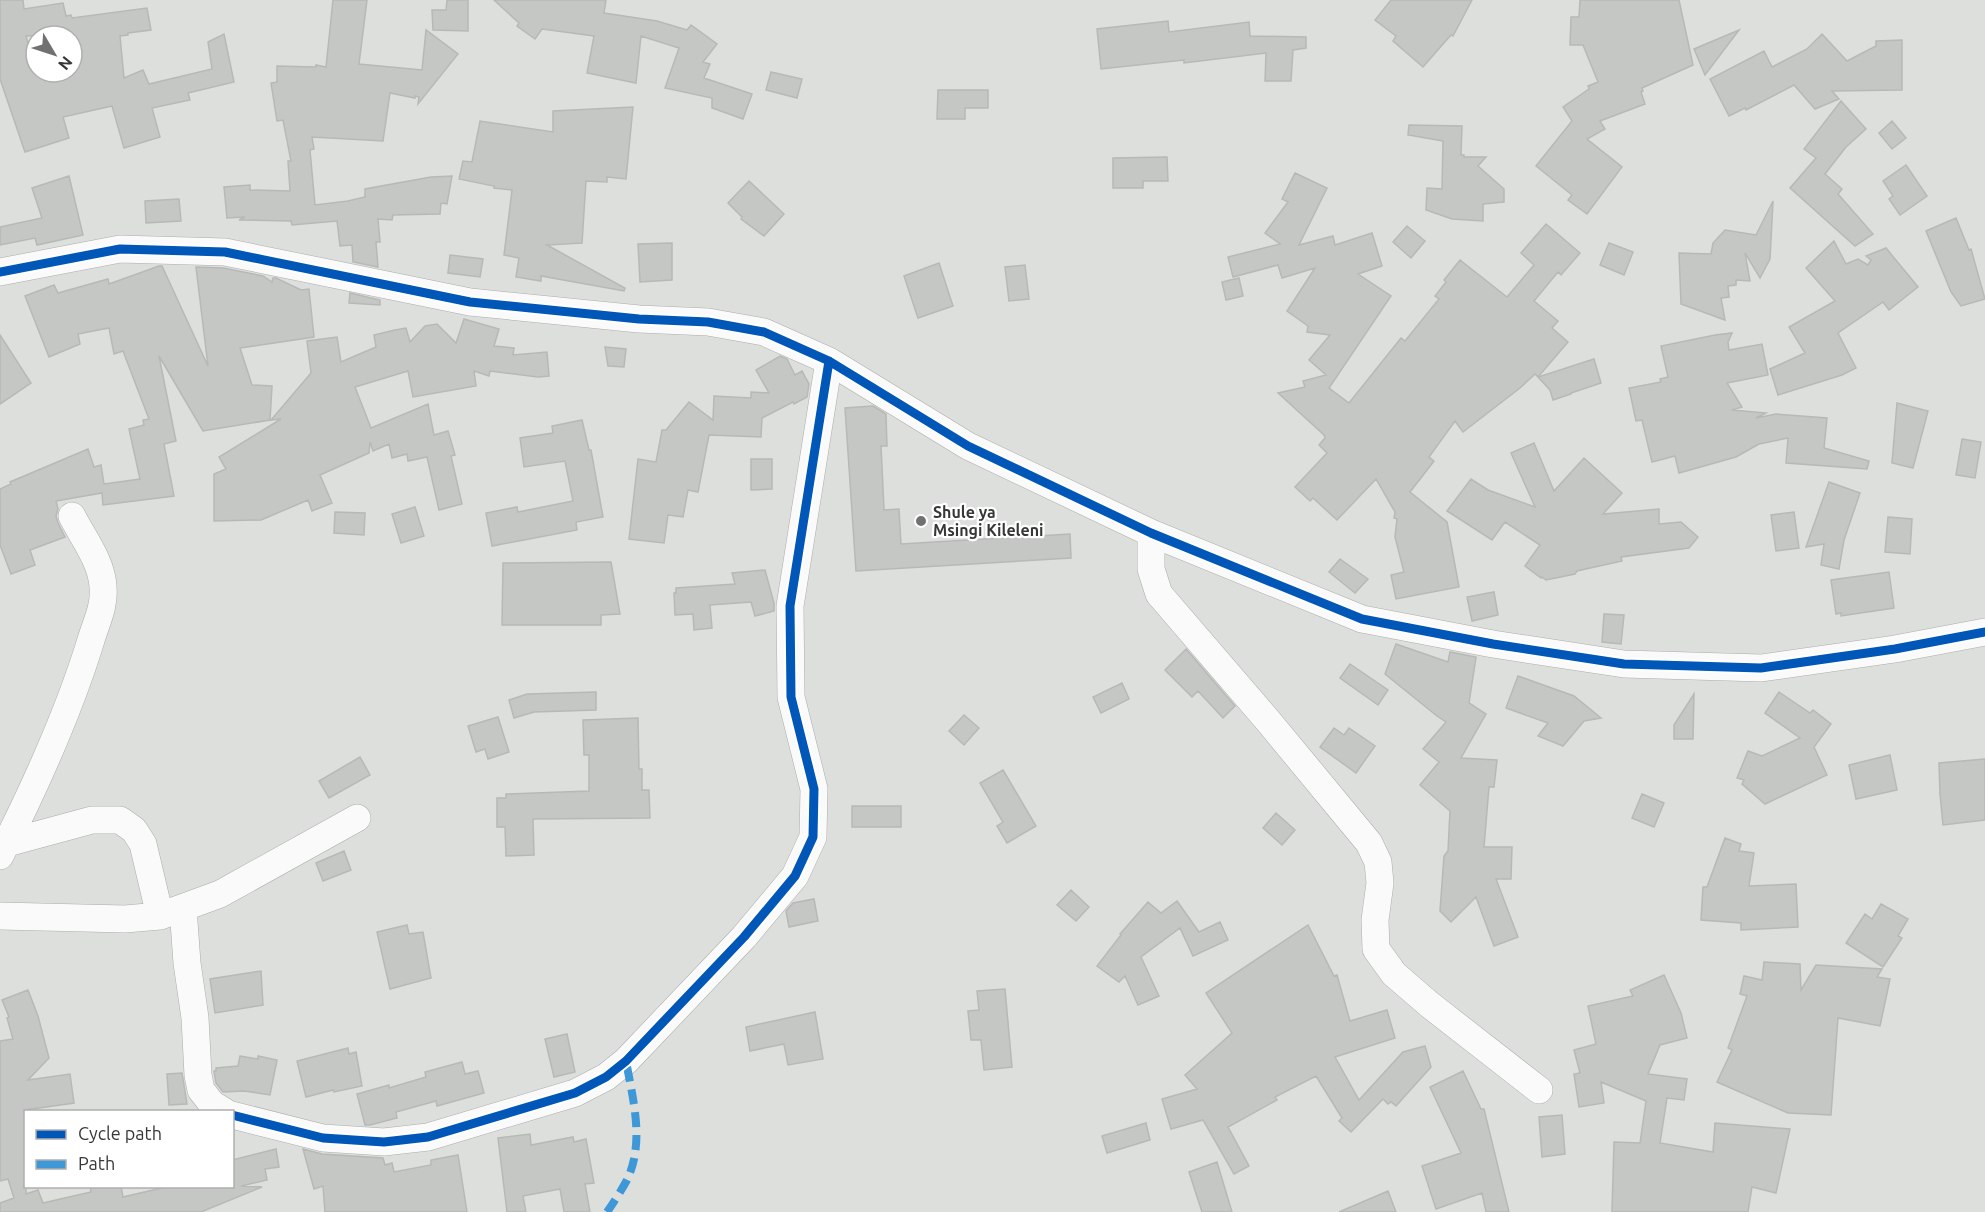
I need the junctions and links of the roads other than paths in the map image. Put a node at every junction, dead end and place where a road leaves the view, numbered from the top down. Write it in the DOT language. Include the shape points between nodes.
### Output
graph roads {
  1 [pos="0,272"];
  2 [pos="829,361"];
  3 [pos="72,516"];
  4 [pos="1151,533"];
  5 [pos="1985,632"];
  6 [pos="357,818"];
  7 [pos="3,850"];
  8 [pos="171,912"];
  9 [pos="0,916"];
  10 [pos="1539,1090"];
  11 [pos="222,1110"];
  12 [pos="234,1115"];
  1 -- 2 [label="street" via="120,249 225,252 470,302 708,322 764,332"];
  2 -- 4 [label="street" via="968,446"];
  2 -- 12 [label="street" via="789,606 791,697 814,789 813,837 795,876 744,937 626,1061 575,1093 428,1137 384,1142 323,1138"];
  3 -- 7 [label="street" via="98,566 104,586 103,604 77,686"];
  4 -- 5 [label="street" via="1362,619 1624,664 1761,668"];
  4 -- 10 [label="street" via="1151,569 1159,594 1369,843 1378,862 1380,883 1376,949 1394,974"];
  6 -- 8 [label="street" via="220,894"];
  7 -- 8 [label="street" via="92,820 120,820 134,830 142,844"];
  8 -- 9 [label="street" via="125,919"];
  8 -- 11 [label="street" via="187,963 201,1090"];
}
